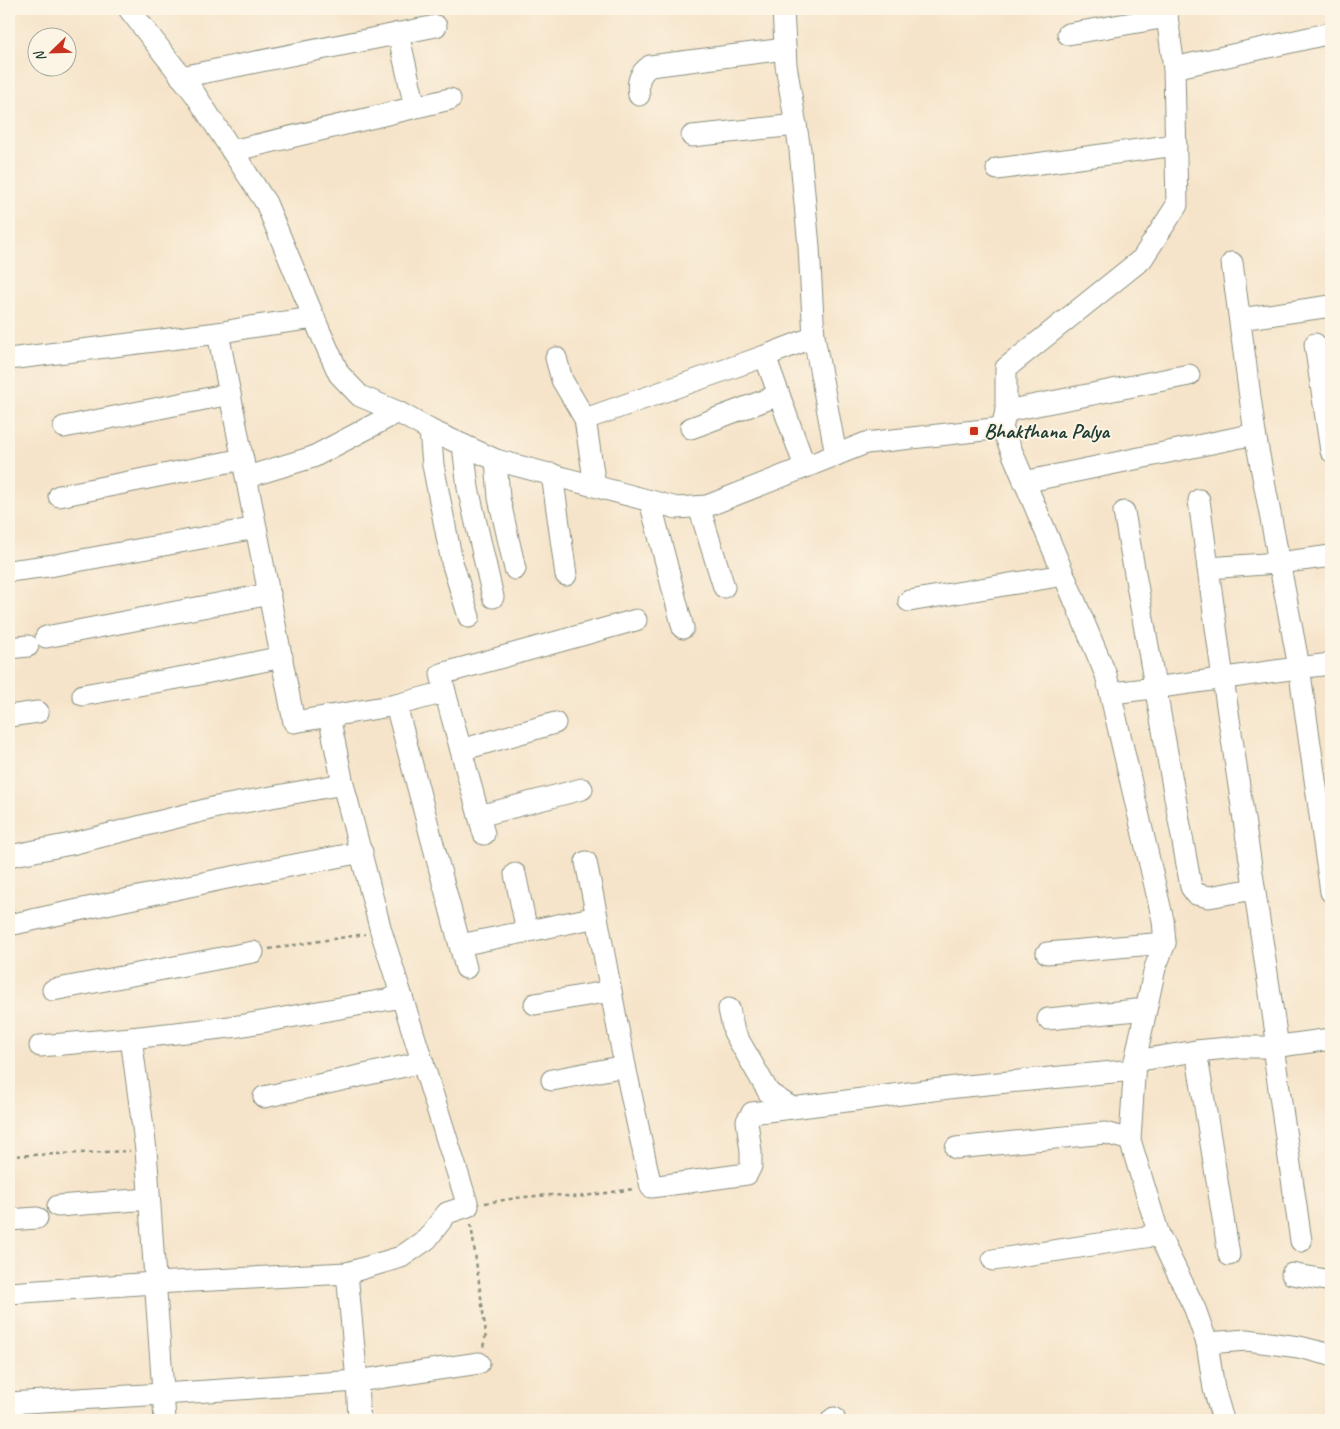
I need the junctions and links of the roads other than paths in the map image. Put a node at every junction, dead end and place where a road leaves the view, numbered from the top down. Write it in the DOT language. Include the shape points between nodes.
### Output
graph roads {
  1 [pos="129,9"];
  2 [pos="783,9"];
  3 [pos="1166,13"];
  4 [pos="436,26"];
  5 [pos="398,33"];
  6 [pos="1331,33"];
  7 [pos="1068,34"];
  8 [pos="785,49"];
  9 [pos="1174,68"];
  10 [pos="181,76"];
  11 [pos="639,95"];
  12 [pos="450,98"];
  13 [pos="415,107"];
  14 [pos="796,125"];
  15 [pos="692,136"];
  16 [pos="1176,145"];
  17 [pos="232,152"];
  18 [pos="997,169"];
  19 [pos="1232,263"];
  20 [pos="1331,306"];
  21 [pos="314,318"];
  22 [pos="1240,319"];
  23 [pos="218,333"];
  24 [pos="814,337"];
  25 [pos="1315,344"];
  26 [pos="766,356"];
  27 [pos="556,358"];
  28 [pos="9,359"];
  29 [pos="1189,375"];
  30 [pos="230,394"];
  31 [pos="779,395"];
  32 [pos="398,412"];
  33 [pos="585,419"];
  34 [pos="1004,420"];
  35 [pos="64,428"];
  36 [pos="691,428"];
  37 [pos="430,430"];
  38 [pos="1255,434"];
  39 [pos="463,444"];
  40 [pos="1331,451"];
  41 [pos="836,455"];
  42 [pos="496,460"];
  43 [pos="245,468"];
  44 [pos="805,468"];
  45 [pos="552,474"];
  46 [pos="1024,482"];
  47 [pos="595,486"];
  48 [pos="59,496"];
  49 [pos="1199,500"];
  50 [pos="650,501"];
  51 [pos="699,506"];
  52 [pos="1124,512"];
  53 [pos="256,528"];
  54 [pos="1331,556"];
  55 [pos="1279,563"];
  56 [pos="1208,568"];
  57 [pos="515,569"];
  58 [pos="9,571"];
  59 [pos="566,575"];
  60 [pos="1064,575"];
  61 [pos="724,587"];
  62 [pos="270,594"];
  63 [pos="493,597"];
  64 [pos="909,601"];
  65 [pos="469,618"];
  66 [pos="636,620"];
  67 [pos="683,628"];
  68 [pos="28,644"];
  69 [pos="282,657"];
  70 [pos="1331,664"];
  71 [pos="1299,668"];
  72 [pos="1223,679"];
  73 [pos="1156,688"];
  74 [pos="445,692"];
  75 [pos="1111,693"];
  76 [pos="82,695"];
  77 [pos="396,705"];
  78 [pos="38,712"];
  79 [pos="9,716"];
  80 [pos="330,716"];
  81 [pos="555,723"];
  82 [pos="461,750"];
  83 [pos="343,784"];
  84 [pos="582,789"];
  85 [pos="362,852"];
  86 [pos="9,856"];
  87 [pos="586,862"];
  88 [pos="515,874"];
  89 [pos="1254,889"];
  90 [pos="1331,892"];
  91 [pos="596,917"];
  92 [pos="9,925"];
  93 [pos="527,931"];
  94 [pos="1164,943"];
  95 [pos="460,945"];
  96 [pos="252,952"];
  97 [pos="1047,953"];
  98 [pos="466,968"];
  99 [pos="53,990"];
  100 [pos="611,991"];
  101 [pos="402,996"];
  102 [pos="536,1004"];
  103 [pos="729,1009"];
  104 [pos="1146,1009"];
  105 [pos="1048,1019"];
  106 [pos="131,1038"];
  107 [pos="1331,1039"];
  108 [pos="40,1046"];
  109 [pos="1276,1047"];
  110 [pos="1196,1051"];
  111 [pos="424,1062"];
  112 [pos="1134,1065"];
  113 [pos="625,1066"];
  114 [pos="552,1080"];
  115 [pos="264,1097"];
  116 [pos="792,1108"];
  117 [pos="1130,1140"];
  118 [pos="956,1148"];
  119 [pos="149,1199"];
  120 [pos="58,1206"];
  121 [pos="37,1218"];
  122 [pos="9,1220"];
  123 [pos="1159,1235"];
  124 [pos="1301,1242"];
  125 [pos="1229,1255"];
  126 [pos="994,1260"];
  127 [pos="347,1273"];
  128 [pos="1292,1274"];
  129 [pos="1331,1281"];
  130 [pos="154,1283"];
  131 [pos="9,1293"];
  132 [pos="1207,1343"];
  133 [pos="1331,1354"];
  134 [pos="479,1363"];
  135 [pos="357,1381"];
  136 [pos="163,1394"];
  137 [pos="9,1402"];
  138 [pos="165,1420"];
  139 [pos="359,1420"];
  140 [pos="1223,1420"];
  1 -- 10 [label="street"];
  2 -- 8 [label="street"];
  3 -- 7 [label="street"];
  3 -- 9 [label="street"];
  4 -- 5 [label="street"];
  5 -- 10 [label="street"];
  5 -- 13 [label="street"];
  6 -- 9 [label="street"];
  8 -- 11 [label="street" via="650,66 641,73 637,84"];
  8 -- 14 [label="street"];
  9 -- 16 [label="street"];
  10 -- 17 [label="street"];
  12 -- 13 [label="street"];
  13 -- 17 [label="street"];
  14 -- 15 [label="street"];
  14 -- 24 [label="street"];
  16 -- 18 [label="street"];
  16 -- 34 [label="street" via="1176,205 1172,213 1142,259 1006,368"];
  17 -- 21 [label="street" via="266,203"];
  19 -- 22 [label="street"];
  20 -- 22 [label="street"];
  21 -- 23 [label="street"];
  21 -- 32 [label="street" via="339,374 360,396"];
  22 -- 38 [label="street"];
  23 -- 28 [label="street"];
  23 -- 30 [label="street"];
  24 -- 26 [label="street"];
  24 -- 41 [label="street"];
  25 -- 40 [label="street"];
  26 -- 31 [label="street"];
  26 -- 33 [label="street"];
  27 -- 33 [label="street" via="562,380"];
  29 -- 34 [label="street"];
  30 -- 35 [label="street"];
  30 -- 43 [label="street"];
  31 -- 36 [label="street"];
  31 -- 44 [label="street"];
  32 -- 37 [label="street"];
  32 -- 43 [label="street" via="313,457"];
  33 -- 47 [label="street"];
  34 -- 41 [label="street" via="866,444"];
  34 -- 46 [label="street"];
  37 -- 39 [label="street"];
  37 -- 65 [label="street" via="433,465 452,562"];
  38 -- 46 [label="street"];
  38 -- 55 [label="street"];
  39 -- 42 [label="street"];
  39 -- 63 [label="street" via="468,488"];
  41 -- 44 [label="street"];
  42 -- 45 [label="street"];
  42 -- 57 [label="street" via="499,498"];
  43 -- 48 [label="street"];
  43 -- 53 [label="street"];
  44 -- 51 [label="street"];
  45 -- 47 [label="street"];
  45 -- 59 [label="street"];
  46 -- 60 [label="street"];
  47 -- 50 [label="street"];
  49 -- 56 [label="street"];
  50 -- 51 [label="street" via="677,508"];
  50 -- 67 [label="street"];
  51 -- 61 [label="street"];
  52 -- 73 [label="street"];
  53 -- 58 [label="street"];
  53 -- 62 [label="street"];
  54 -- 55 [label="street"];
  55 -- 56 [label="street"];
  55 -- 71 [label="street"];
  56 -- 72 [label="street"];
  60 -- 64 [label="street"];
  60 -- 75 [label="street"];
  62 -- 68 [label="street"];
  62 -- 69 [label="street"];
  66 -- 74 [label="street" via="440,674"];
  69 -- 76 [label="street"];
  69 -- 80 [label="street" via="294,722"];
  70 -- 71 [label="street"];
  71 -- 72 [label="street"];
  71 -- 90 [label="street"];
  72 -- 73 [label="street"];
  72 -- 89 [label="street"];
  73 -- 75 [label="street"];
  73 -- 89 [label="street" via="1190,887 1196,894 1208,897"];
  74 -- 77 [label="street"];
  74 -- 82 [label="street"];
  75 -- 94 [label="street" via="1163,920"];
  77 -- 80 [label="street"];
  77 -- 95 [label="street"];
  78 -- 79 [label="street"];
  80 -- 83 [label="street"];
  81 -- 82 [label="street"];
  82 -- 84 [label="street" via="481,825"];
  83 -- 85 [label="street"];
  83 -- 86 [label="street" via="217,807 71,844"];
  85 -- 92 [label="street"];
  85 -- 101 [label="street" via="381,931"];
  87 -- 91 [label="street"];
  88 -- 93 [label="street"];
  89 -- 109 [label="street"];
  91 -- 93 [label="street"];
  91 -- 100 [label="street"];
  93 -- 95 [label="street"];
  94 -- 97 [label="street"];
  94 -- 104 [label="street"];
  95 -- 98 [label="street"];
  96 -- 99 [label="street"];
  100 -- 102 [label="street"];
  100 -- 113 [label="street"];
  101 -- 106 [label="street" via="239,1026"];
  101 -- 111 [label="street"];
  103 -- 116 [label="street" via="734,1032 769,1093"];
  104 -- 105 [label="street"];
  104 -- 112 [label="street"];
  106 -- 108 [label="street"];
  106 -- 119 [label="street"];
  107 -- 109 [label="street"];
  109 -- 110 [label="street"];
  109 -- 124 [label="street"];
  110 -- 112 [label="street"];
  110 -- 125 [label="street"];
  111 -- 115 [label="street"];
  111 -- 127 [label="street" via="468,1206 447,1213 427,1239 401,1258"];
  112 -- 116 [label="street"];
  112 -- 117 [label="street"];
  113 -- 114 [label="street"];
  113 -- 116 [label="street" via="651,1187 747,1174 751,1166 747,1121 752,1114"];
  117 -- 118 [label="street" via="1105,1133"];
  117 -- 123 [label="street"];
  119 -- 120 [label="street"];
  119 -- 130 [label="street"];
  121 -- 122 [label="street"];
  123 -- 126 [label="street"];
  123 -- 132 [label="street" via="1195,1309"];
  127 -- 130 [label="street"];
  127 -- 135 [label="street"];
  128 -- 129 [label="street"];
  130 -- 131 [label="street"];
  130 -- 136 [label="street"];
  132 -- 133 [label="street" via="1247,1340 1299,1346"];
  132 -- 140 [label="street" via="1214,1389"];
  134 -- 135 [label="street"];
  135 -- 136 [label="street"];
  135 -- 139 [label="street"];
  136 -- 137 [label="street"];
  136 -- 138 [label="street"];
}
